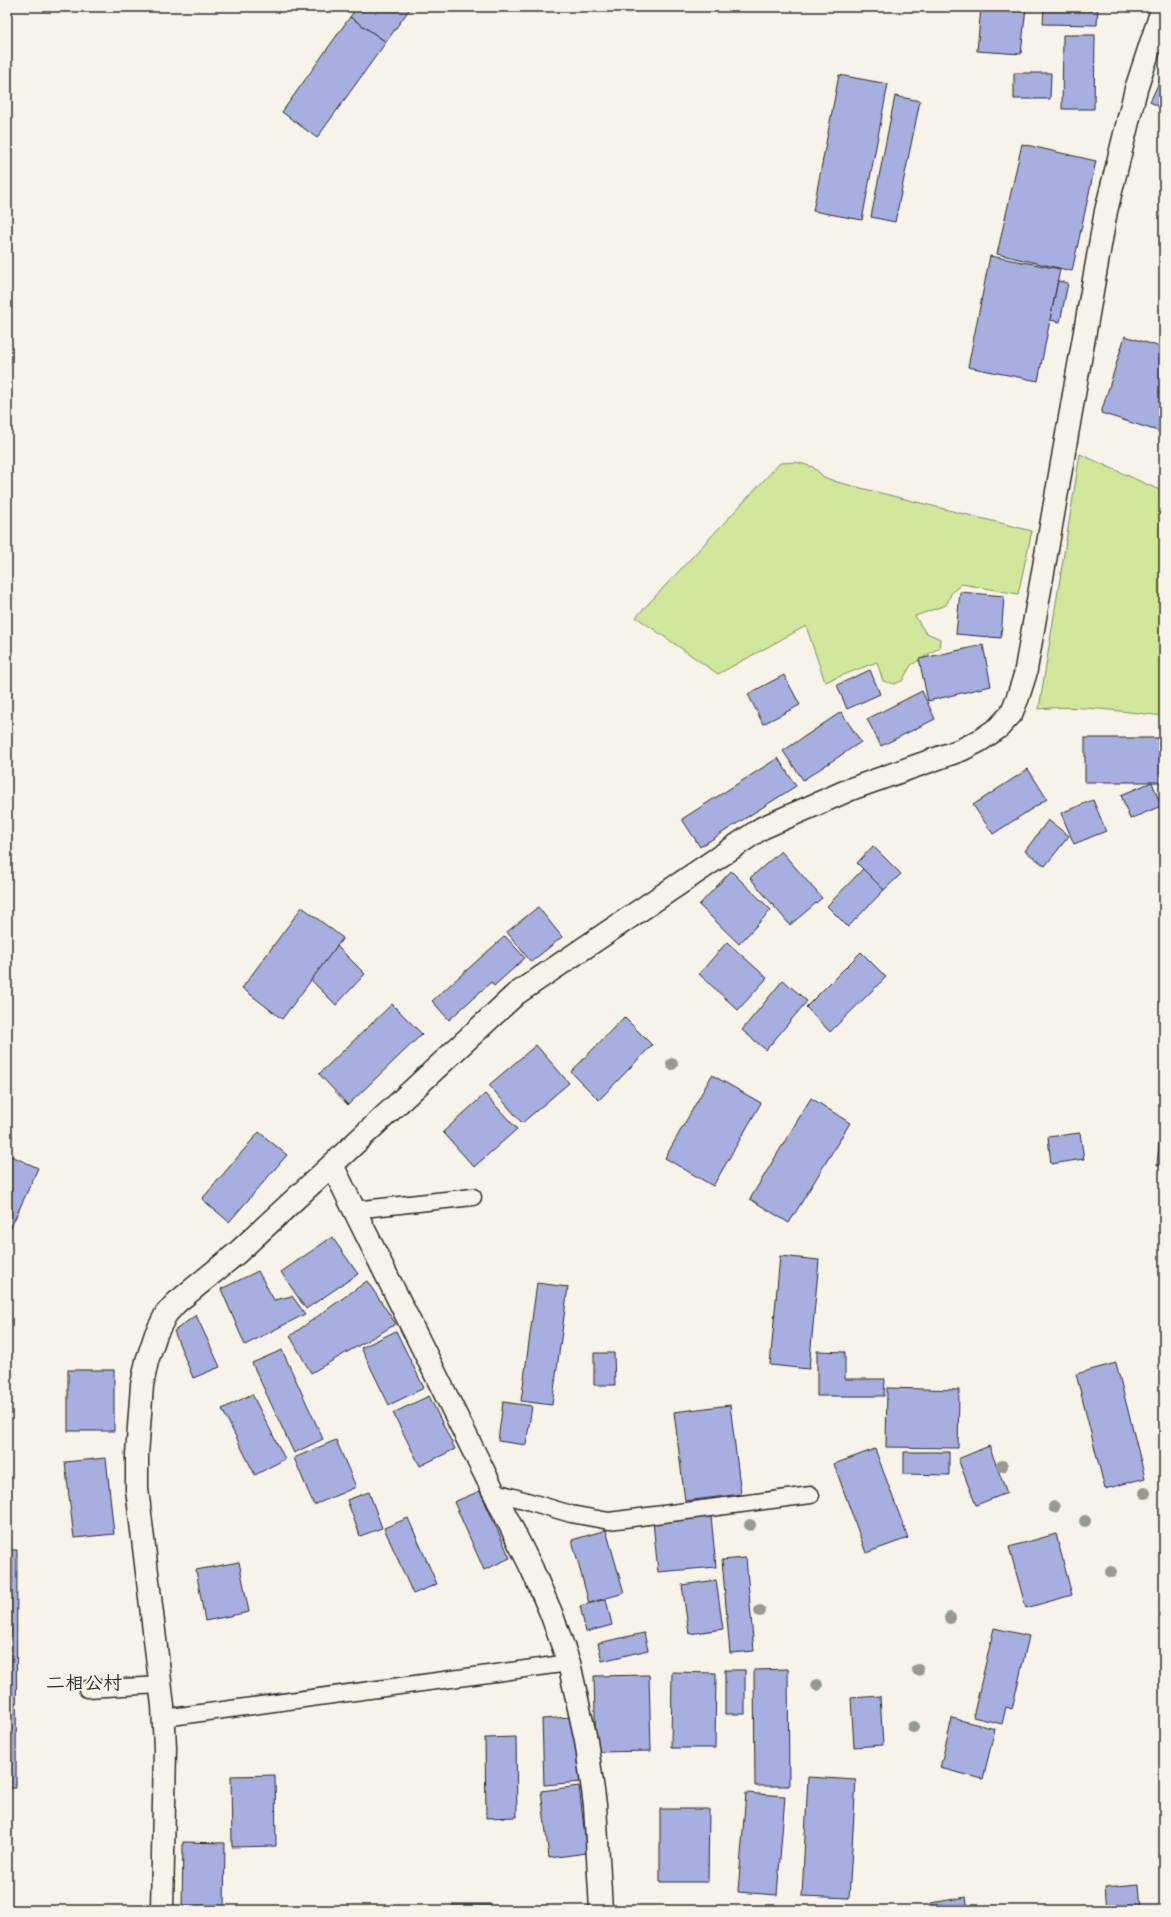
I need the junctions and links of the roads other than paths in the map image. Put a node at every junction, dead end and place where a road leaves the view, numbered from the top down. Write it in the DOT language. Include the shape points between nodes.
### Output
graph roads {
  1 [pos="1163,7"];
  2 [pos="332,1165"];
  3 [pos="473,1198"];
  4 [pos="354,1210"];
  5 [pos="493,1491"];
  6 [pos="811,1496"];
  7 [pos="569,1663"];
  8 [pos="161,1685"];
  9 [pos="86,1688"];
  10 [pos="164,1718"];
  11 [pos="162,1910"];
  12 [pos="601,1910"];
  1 -- 2 [label="street" via="1136,89 1106,211 1025,675 1011,714 998,728 961,750 851,789 762,828 516,994"];
  2 -- 4 [label="street"];
  2 -- 8 [label="street" via="237,1254 176,1303 163,1321 147,1360 142,1385 137,1490"];
  3 -- 4 [label="lane"];
  4 -- 5 [label="street"];
  5 -- 6 [label="lane" via="571,1514 609,1521"];
  5 -- 7 [label="street" via="532,1569"];
  7 -- 10 [label="lane"];
  7 -- 12 [label="street" via="586,1740 600,1871"];
  8 -- 9 [label="lane"];
  8 -- 10 [label="street"];
  10 -- 11 [label="street"];
}
